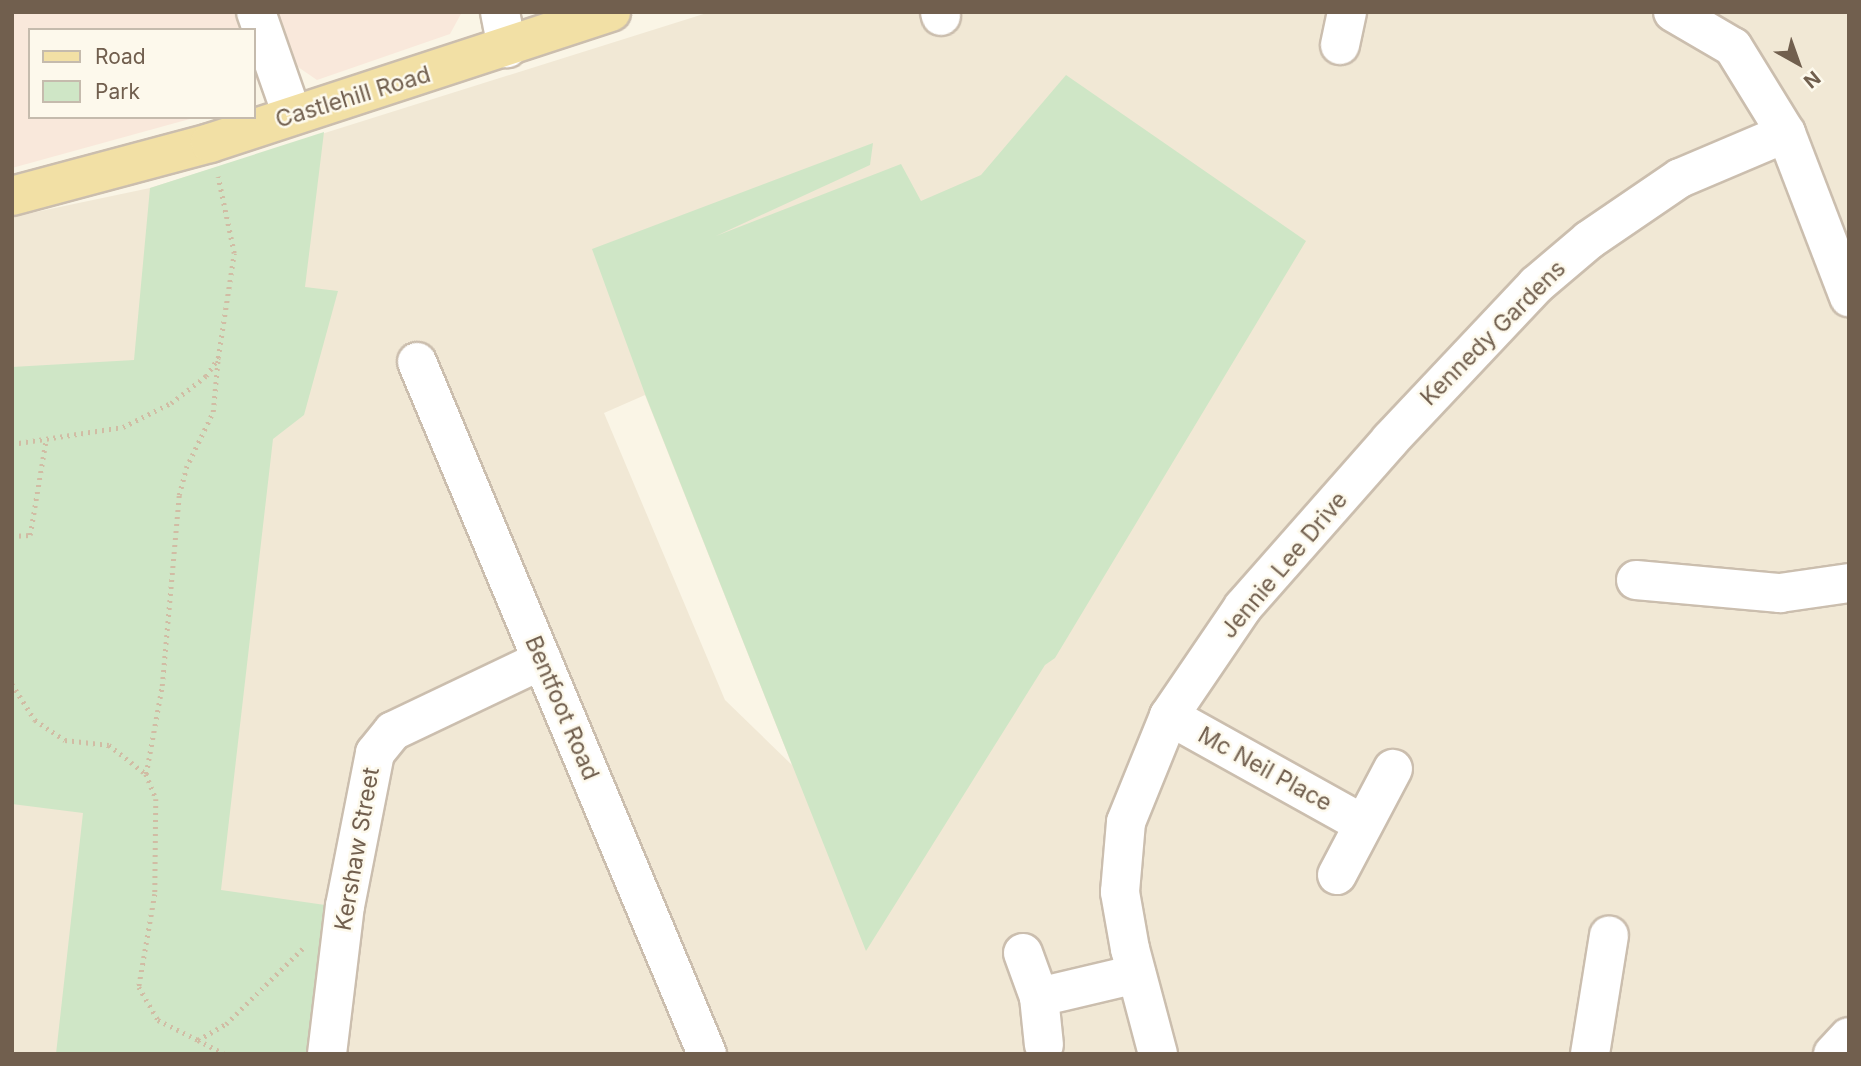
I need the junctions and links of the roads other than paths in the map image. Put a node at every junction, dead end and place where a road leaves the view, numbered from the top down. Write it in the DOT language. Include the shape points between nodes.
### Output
graph roads {
  1 [pos="257,12"];
  2 [pos="611,12"];
  3 [pos="1673,12"];
  4 [pos="503,30"];
  5 [pos="292,115"];
  6 [pos="1786,133"];
  7 [pos="12,196"];
  8 [pos="1849,297"];
  9 [pos="417,362"];
  10 [pos="1390,440"];
  11 [pos="1636,580"];
  12 [pos="1849,583"];
  13 [pos="542,660"];
  14 [pos="1169,716"];
  15 [pos="1393,769"];
  16 [pos="1361,823"];
  17 [pos="1337,875"];
  18 [pos="1609,936"];
  19 [pos="1023,953"];
  20 [pos="1136,974"];
  21 [pos="1039,997"];
  22 [pos="1849,1037"];
  23 [pos="1044,1045"];
  24 [pos="327,1054"];
  25 [pos="707,1054"];
  26 [pos="1158,1054"];
  27 [pos="1590,1054"];
  28 [pos="1833,1054"];
  1 -- 5 [label="street"];
  2 -- 4 [label="main road, Castlehill Road"];
  3 -- 6 [label="street" via="1733,47"];
  4 -- 5 [label="main road, Castlehill Road"];
  5 -- 7 [label="main road, Castlehill Road" via="210,143"];
  6 -- 8 [label="street"];
  6 -- 10 [label="street, Kennedy Gardens" via="1680,177 1589,240 1536,285"];
  9 -- 13 [label="street, Bentfoot Road"];
  10 -- 14 [label="street, Jennie Lee Drive" via="1243,607"];
  11 -- 12 [label="street" via="1780,593"];
  13 -- 24 [label="street, Kershaw Street" via="393,731 375,753 345,906"];
  13 -- 25 [label="street, Bentfoot Road"];
  14 -- 16 [label="street, Mc Neil Place"];
  14 -- 20 [label="street, Jennie Lee Drive" via="1126,822 1121,892"];
  15 -- 16 [label="street"];
  16 -- 17 [label="street"];
  18 -- 27 [label="street"];
  19 -- 21 [label="street"];
  20 -- 21 [label="street"];
  20 -- 26 [label="street, Jennie Lee Drive"];
  21 -- 23 [label="street"];
  22 -- 28 [label="street"];
}
